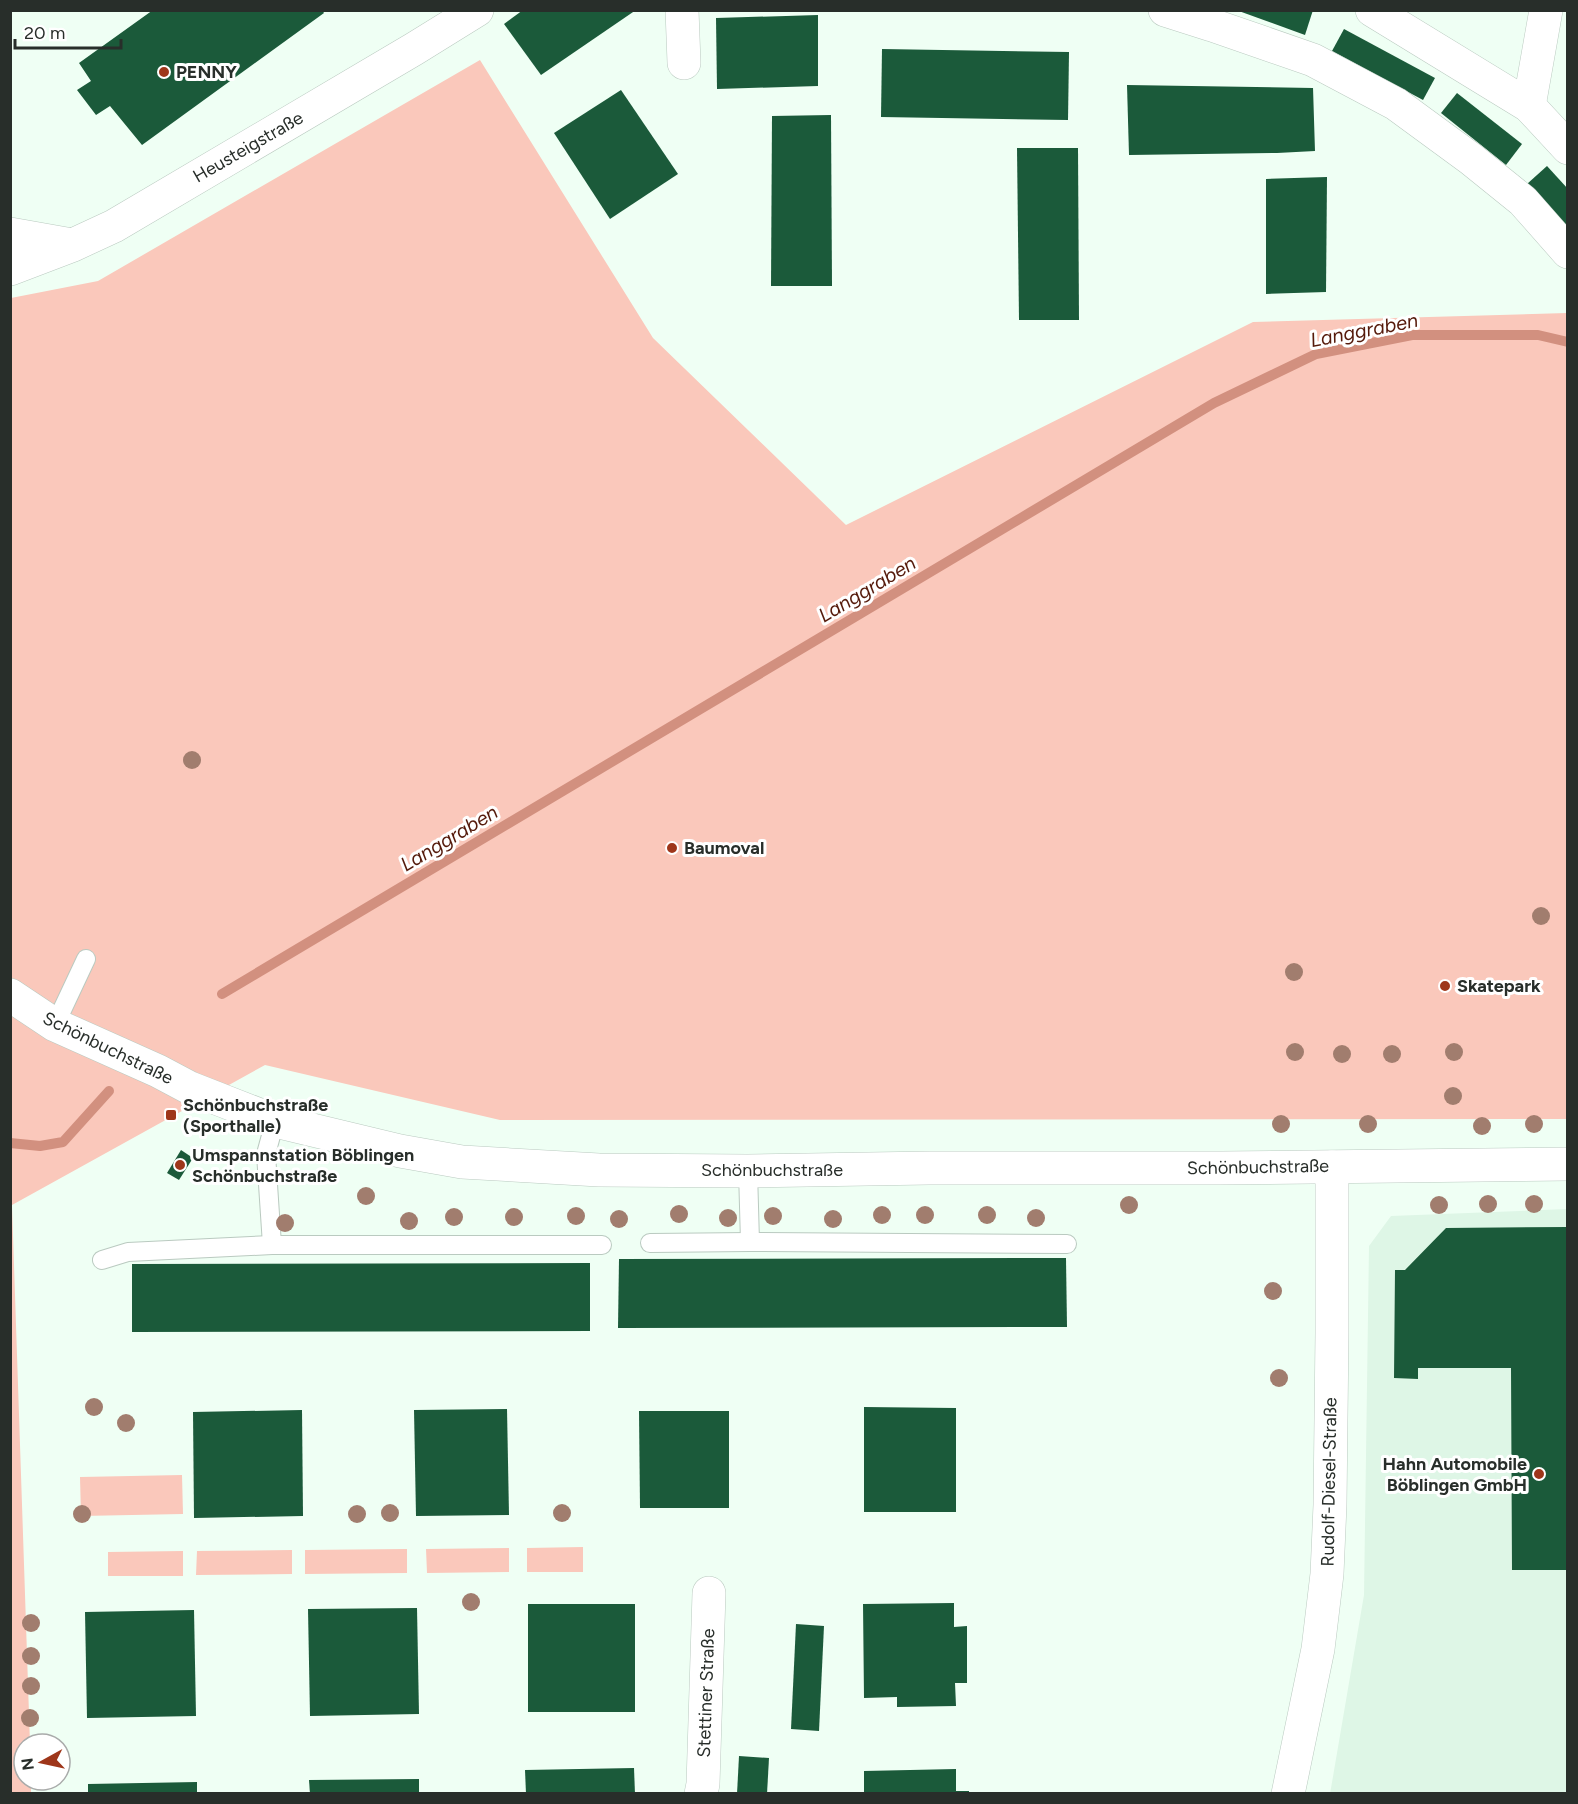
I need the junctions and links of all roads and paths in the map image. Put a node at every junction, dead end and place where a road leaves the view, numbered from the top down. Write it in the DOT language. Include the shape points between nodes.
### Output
graph roads {
  1 [pos="477,10"];
  2 [pos="682,10"];
  3 [pos="1165,10"];
  4 [pos="1372,10"];
  5 [pos="1546,10"];
  6 [pos="684,63"];
  7 [pos="1529,106"];
  8 [pos="1568,148"];
  9 [pos="10,234"];
  10 [pos="73,245"];
  11 [pos="1568,252"];
  12 [pos="10,269"];
  13 [pos="86,959"];
  14 [pos="10,995"];
  15 [pos="55,1025"];
  16 [pos="275,1122"];
  17 [pos="1568,1164"];
  18 [pos="1332,1167"];
  19 [pos="748,1171"];
  20 [pos="750,1242"];
  21 [pos="650,1244"];
  22 [pos="1067,1244"];
  23 [pos="272,1245"];
  24 [pos="602,1245"];
  25 [pos="102,1260"];
  26 [pos="709,1593"];
  27 [pos="701,1794"];
  28 [pos="1288,1794"];
  1 -- 10 [label="street, Heusteigstraße" via="124,220"];
  2 -- 6 [label="street"];
  3 -- 11 [label="street" via="1313,60 1396,104 1523,201"];
  4 -- 7 [label="street"];
  5 -- 7 [label="street"];
  7 -- 8 [label="street"];
  9 -- 10 [label="street"];
  10 -- 12 [label="street, Heusteigstraße"];
  13 -- 15 [label="lane"];
  14 -- 15 [label="street, Schönbuchstraße"];
  15 -- 16 [label="street, Schönbuchstraße" via="190,1088"];
  16 -- 19 [label="street, Schönbuchstraße" via="462,1162 599,1170"];
  16 -- 23 [label="lane" via="266,1154"];
  17 -- 18 [label="street, Schönbuchstraße"];
  18 -- 19 [label="street, Schönbuchstraße"];
  18 -- 28 [label="street, Rudolf-Diesel-Straße" via="1327,1574 1318,1649"];
  19 -- 20 [label="lane"];
  20 -- 21 [label="lane"];
  20 -- 22 [label="lane"];
  23 -- 24 [label="lane"];
  23 -- 25 [label="lane" via="128,1252"];
  26 -- 27 [label="street, Stettiner Straße"];
}
